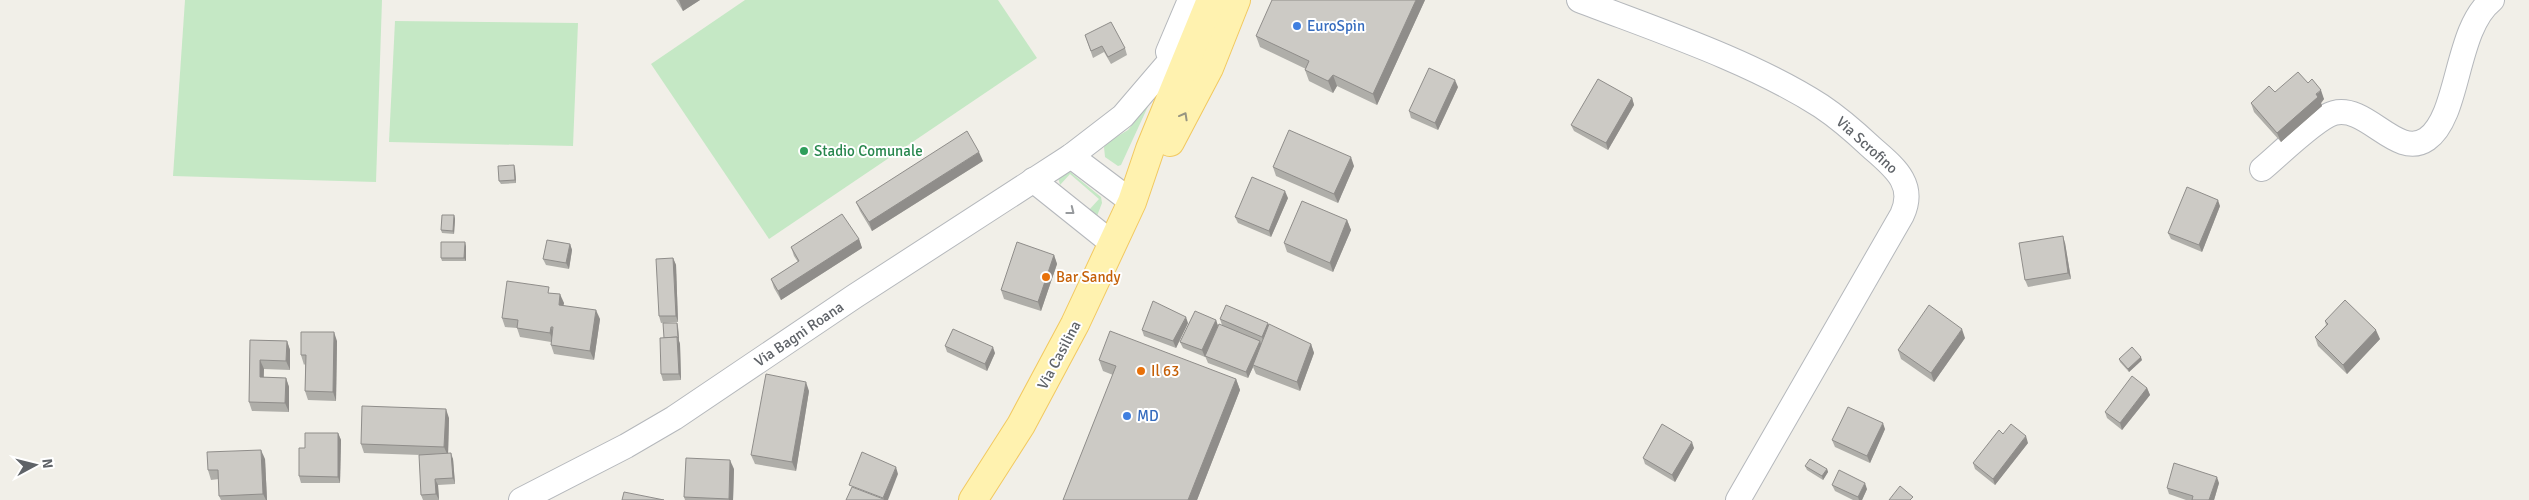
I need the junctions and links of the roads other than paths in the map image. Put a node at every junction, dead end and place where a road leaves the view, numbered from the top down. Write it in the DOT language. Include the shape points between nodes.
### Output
graph roads {
  1 [pos="1190,0"];
  2 [pos="1578,0"];
  3 [pos="2492,0"];
  4 [pos="1224,8"];
  5 [pos="1160,72"];
  6 [pos="1071,156"];
  7 [pos="2262,169"];
  8 [pos="1033,180"];
  9 [pos="1132,202"];
  10 [pos="1113,244"];
  11 [pos="521,500"];
  12 [pos="973,500"];
  13 [pos="1738,500"];
  1 -- 5 [label="street"];
  2 -- 13 [label="street, Via Scrofino" via="1689,43 1798,92 1836,116 1897,170 1907,190 1902,215"];
  3 -- 7 [label="street" via="2475,22 2440,123 2428,139 2417,144 2403,142 2355,114 2335,113 2322,119"];
  4 -- 5 [label="street, Via Bagni Roana"];
  4 -- 9 [label="main road, Via Casilina" via="1150,150"];
  5 -- 6 [label="street, Via Bagni Roana" via="1123,116"];
  6 -- 8 [label="street, Via Bagni Roana"];
  6 -- 9 [label="street"];
  8 -- 10 [label="street, one-way"];
  8 -- 11 [label="street, Via Bagni Roana" via="674,418"];
  9 -- 10 [label="main road, Via Casilina"];
  10 -- 12 [label="main road, Via Casilina" via="1055,364"];
}
